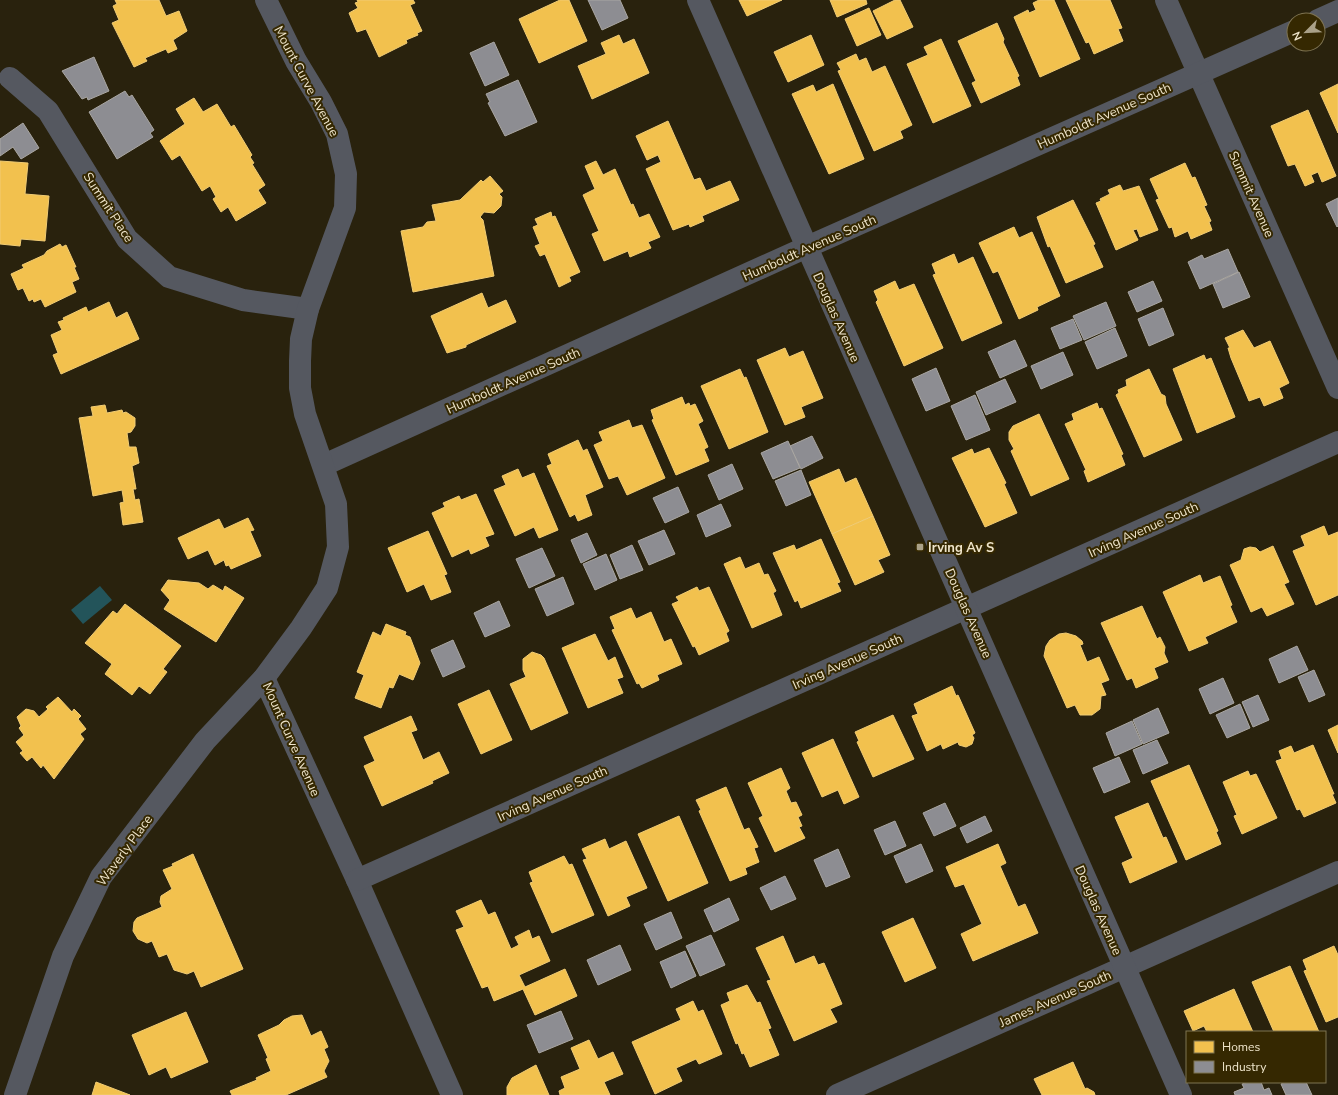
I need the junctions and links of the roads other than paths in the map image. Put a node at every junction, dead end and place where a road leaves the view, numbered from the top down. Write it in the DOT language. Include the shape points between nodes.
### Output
graph roads {
  1 [pos="266,0"];
  2 [pos="698,0"];
  3 [pos="1166,0"];
  4 [pos="1338,11"];
  5 [pos="1326,16"];
  6 [pos="1286,34"];
  7 [pos="1198,73"];
  8 [pos="10,78"];
  9 [pos="807,247"];
  10 [pos="308,309"];
  11 [pos="1338,388"];
  12 [pos="1338,442"];
  13 [pos="324,465"];
  14 [pos="966,608"];
  15 [pos="264,678"];
  16 [pos="1338,872"];
  17 [pos="357,880"];
  18 [pos="1125,967"];
  19 [pos="15,1095"];
  20 [pos="452,1095"];
  21 [pos="837,1095"];
  22 [pos="1182,1095"];
  1 -- 10 [label="street, Mount Curve Avenue" via="296,61 337,134 346,174 344,208"];
  2 -- 9 [label="street, Douglas Avenue"];
  3 -- 7 [label="street, Summit Avenue"];
  4 -- 5 [label="street"];
  6 -- 7 [label="street, Humboldt Avenue South"];
  7 -- 9 [label="street, Humboldt Avenue South"];
  7 -- 11 [label="street, Summit Avenue"];
  8 -- 10 [label="street, Summit Place" via="48,111 127,239 169,277 243,300"];
  9 -- 13 [label="street, Humboldt Avenue South"];
  9 -- 14 [label="street, Douglas Avenue"];
  10 -- 13 [label="street, Mount Curve Avenue" via="301,340 300,388 305,414"];
  12 -- 14 [label="street, Irving Avenue South"];
  13 -- 15 [label="street, Mount Curve Avenue" via="336,504 338,547 327,588"];
  14 -- 17 [label="street, Irving Avenue South"];
  14 -- 18 [label="street, Douglas Avenue"];
  15 -- 17 [label="street, Mount Curve Avenue"];
  15 -- 19 [label="street, Waverly Place" via="205,741 101,878 63,956"];
  16 -- 18 [label="street, James Avenue South"];
  17 -- 20 [label="street, Mount Curve Avenue"];
  18 -- 21 [label="street, James Avenue South"];
  18 -- 22 [label="street, Douglas Avenue"];
}
